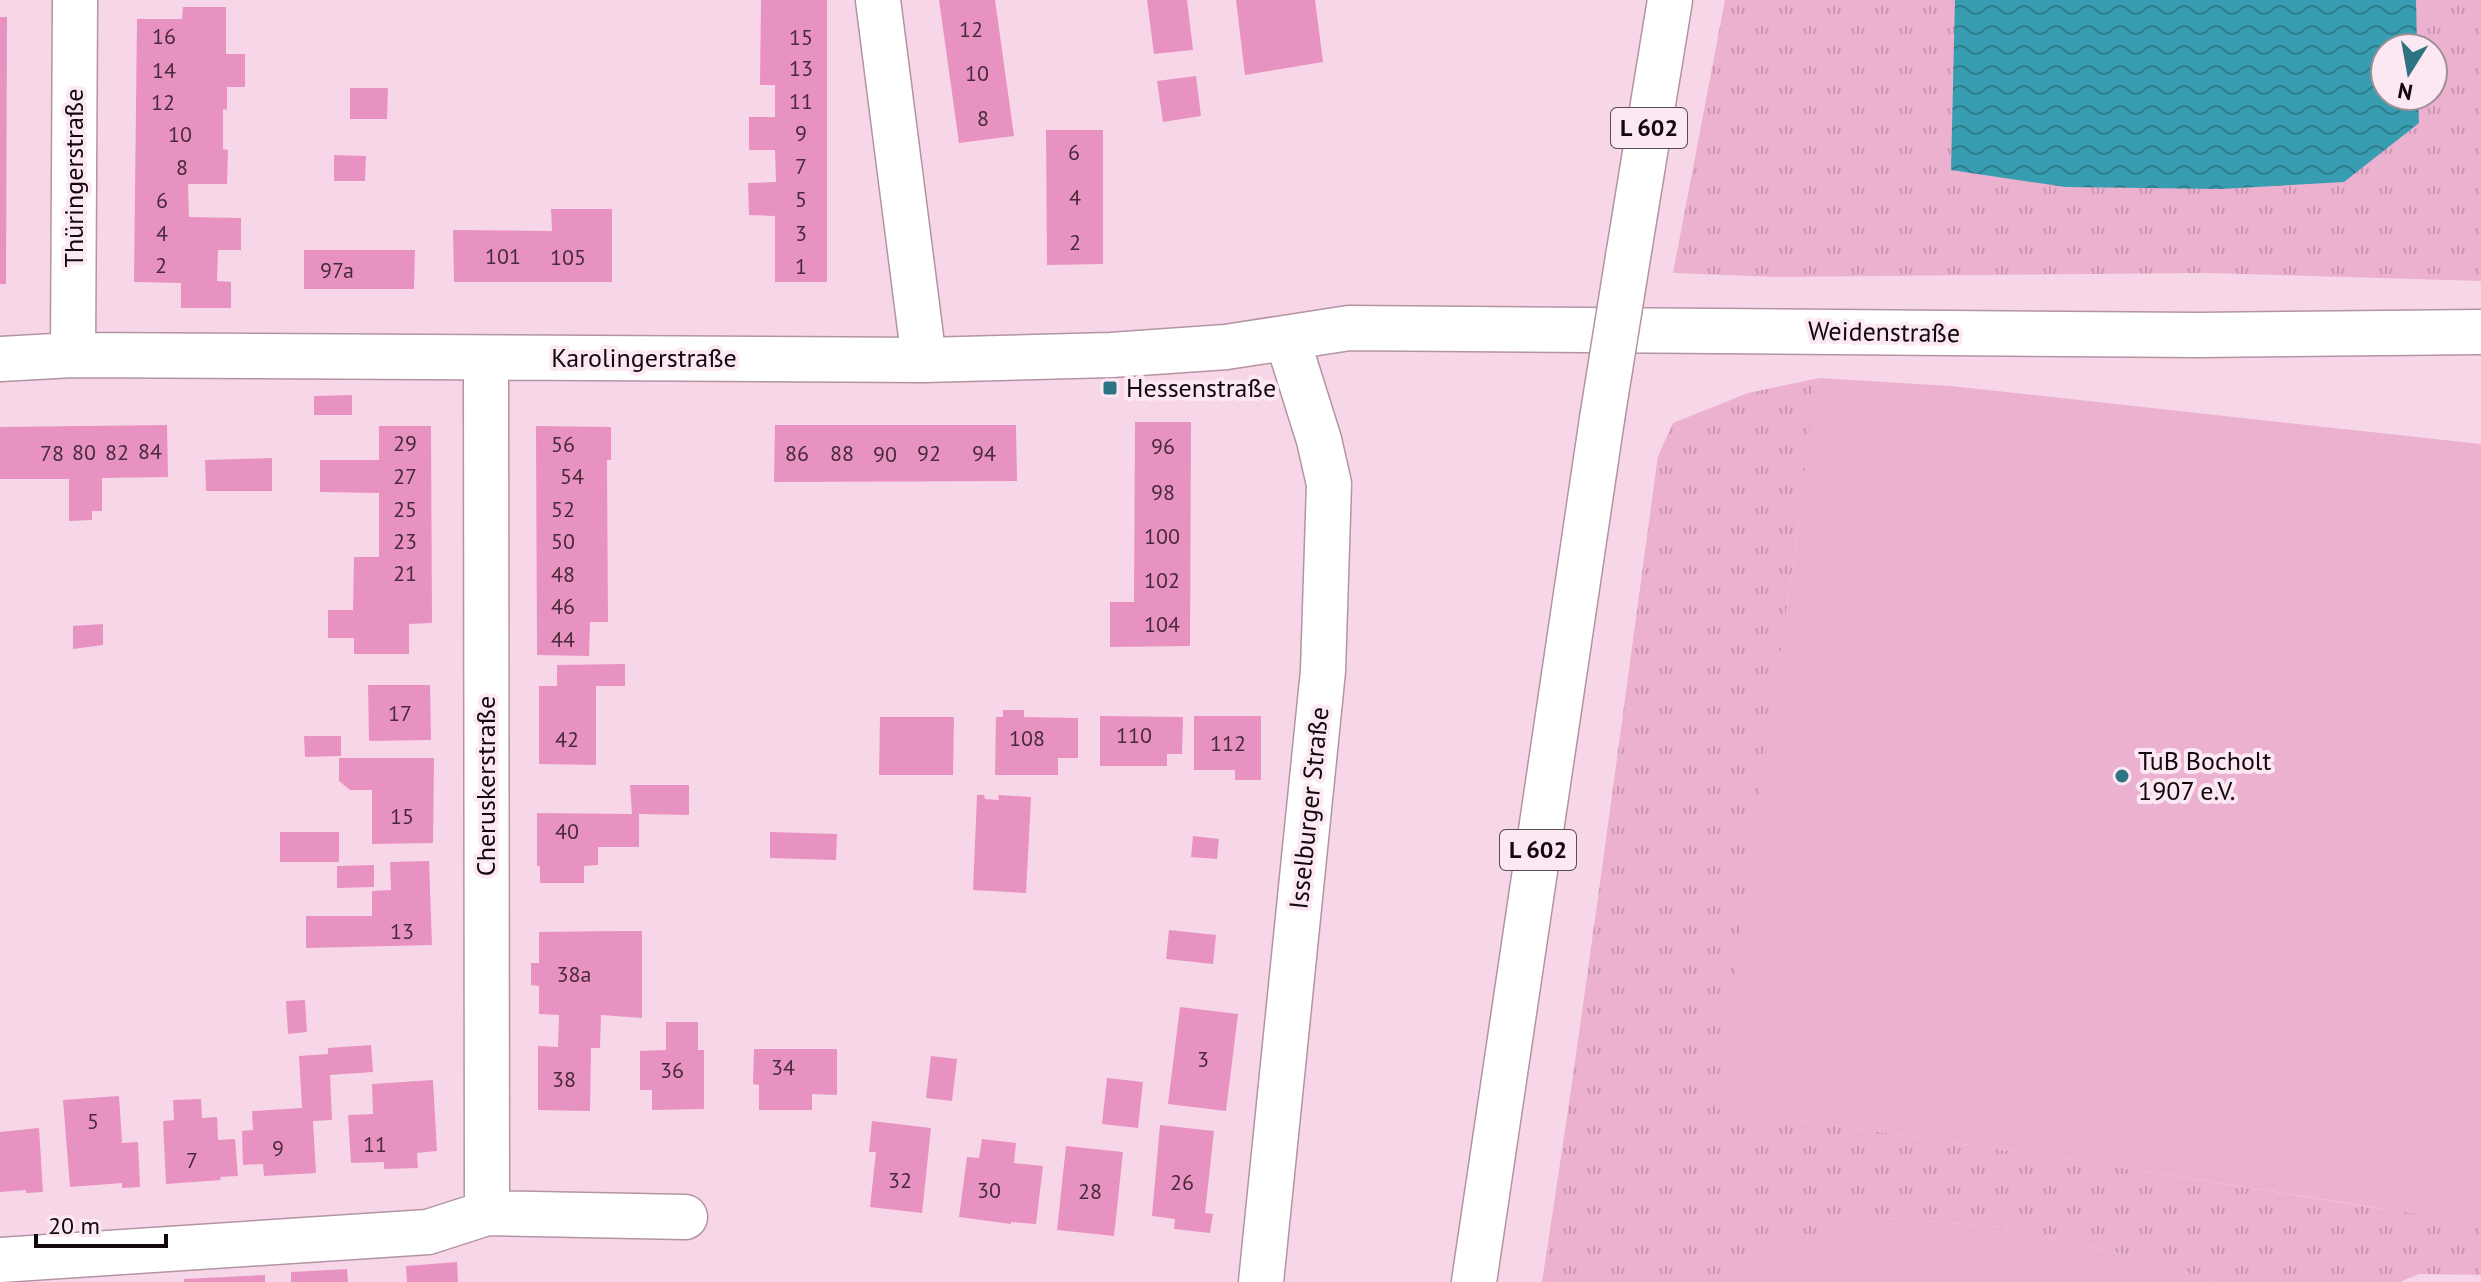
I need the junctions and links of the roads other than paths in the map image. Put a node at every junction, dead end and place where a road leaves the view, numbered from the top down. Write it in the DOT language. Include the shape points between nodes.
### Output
graph roads {
  1 [pos="75,0"];
  2 [pos="878,0"];
  3 [pos="1670,0"];
  4 [pos="2481,332"];
  5 [pos="1287,338"];
  6 [pos="73,355"];
  7 [pos="486,358"];
  8 [pos="0,359"];
  9 [pos="924,360"];
  10 [pos="487,1213"];
  11 [pos="685,1217"];
  12 [pos="0,1260"];
  13 [pos="1261,1282"];
  14 [pos="1474,1282"];
  1 -- 6 [label="street, Thüringerstraße"];
  2 -- 9 [label="street"];
  3 -- 14 [label="street, L 602, bridge"];
  4 -- 5 [label="street, Weidenstraße" via="1349,328"];
  5 -- 9 [label="street, Karolingerstraße" via="1111,355"];
  5 -- 13 [label="street, Isselburger Straße" via="1329,484 1323,671"];
  6 -- 7 [label="street, Karolingerstraße"];
  6 -- 8 [label="street, Karolingerstraße"];
  7 -- 9 [label="street, Karolingerstraße"];
  7 -- 10 [label="street, Cheruskerstraße"];
  10 -- 11 [label="street"];
  10 -- 12 [label="street" via="428,1232"];
}
